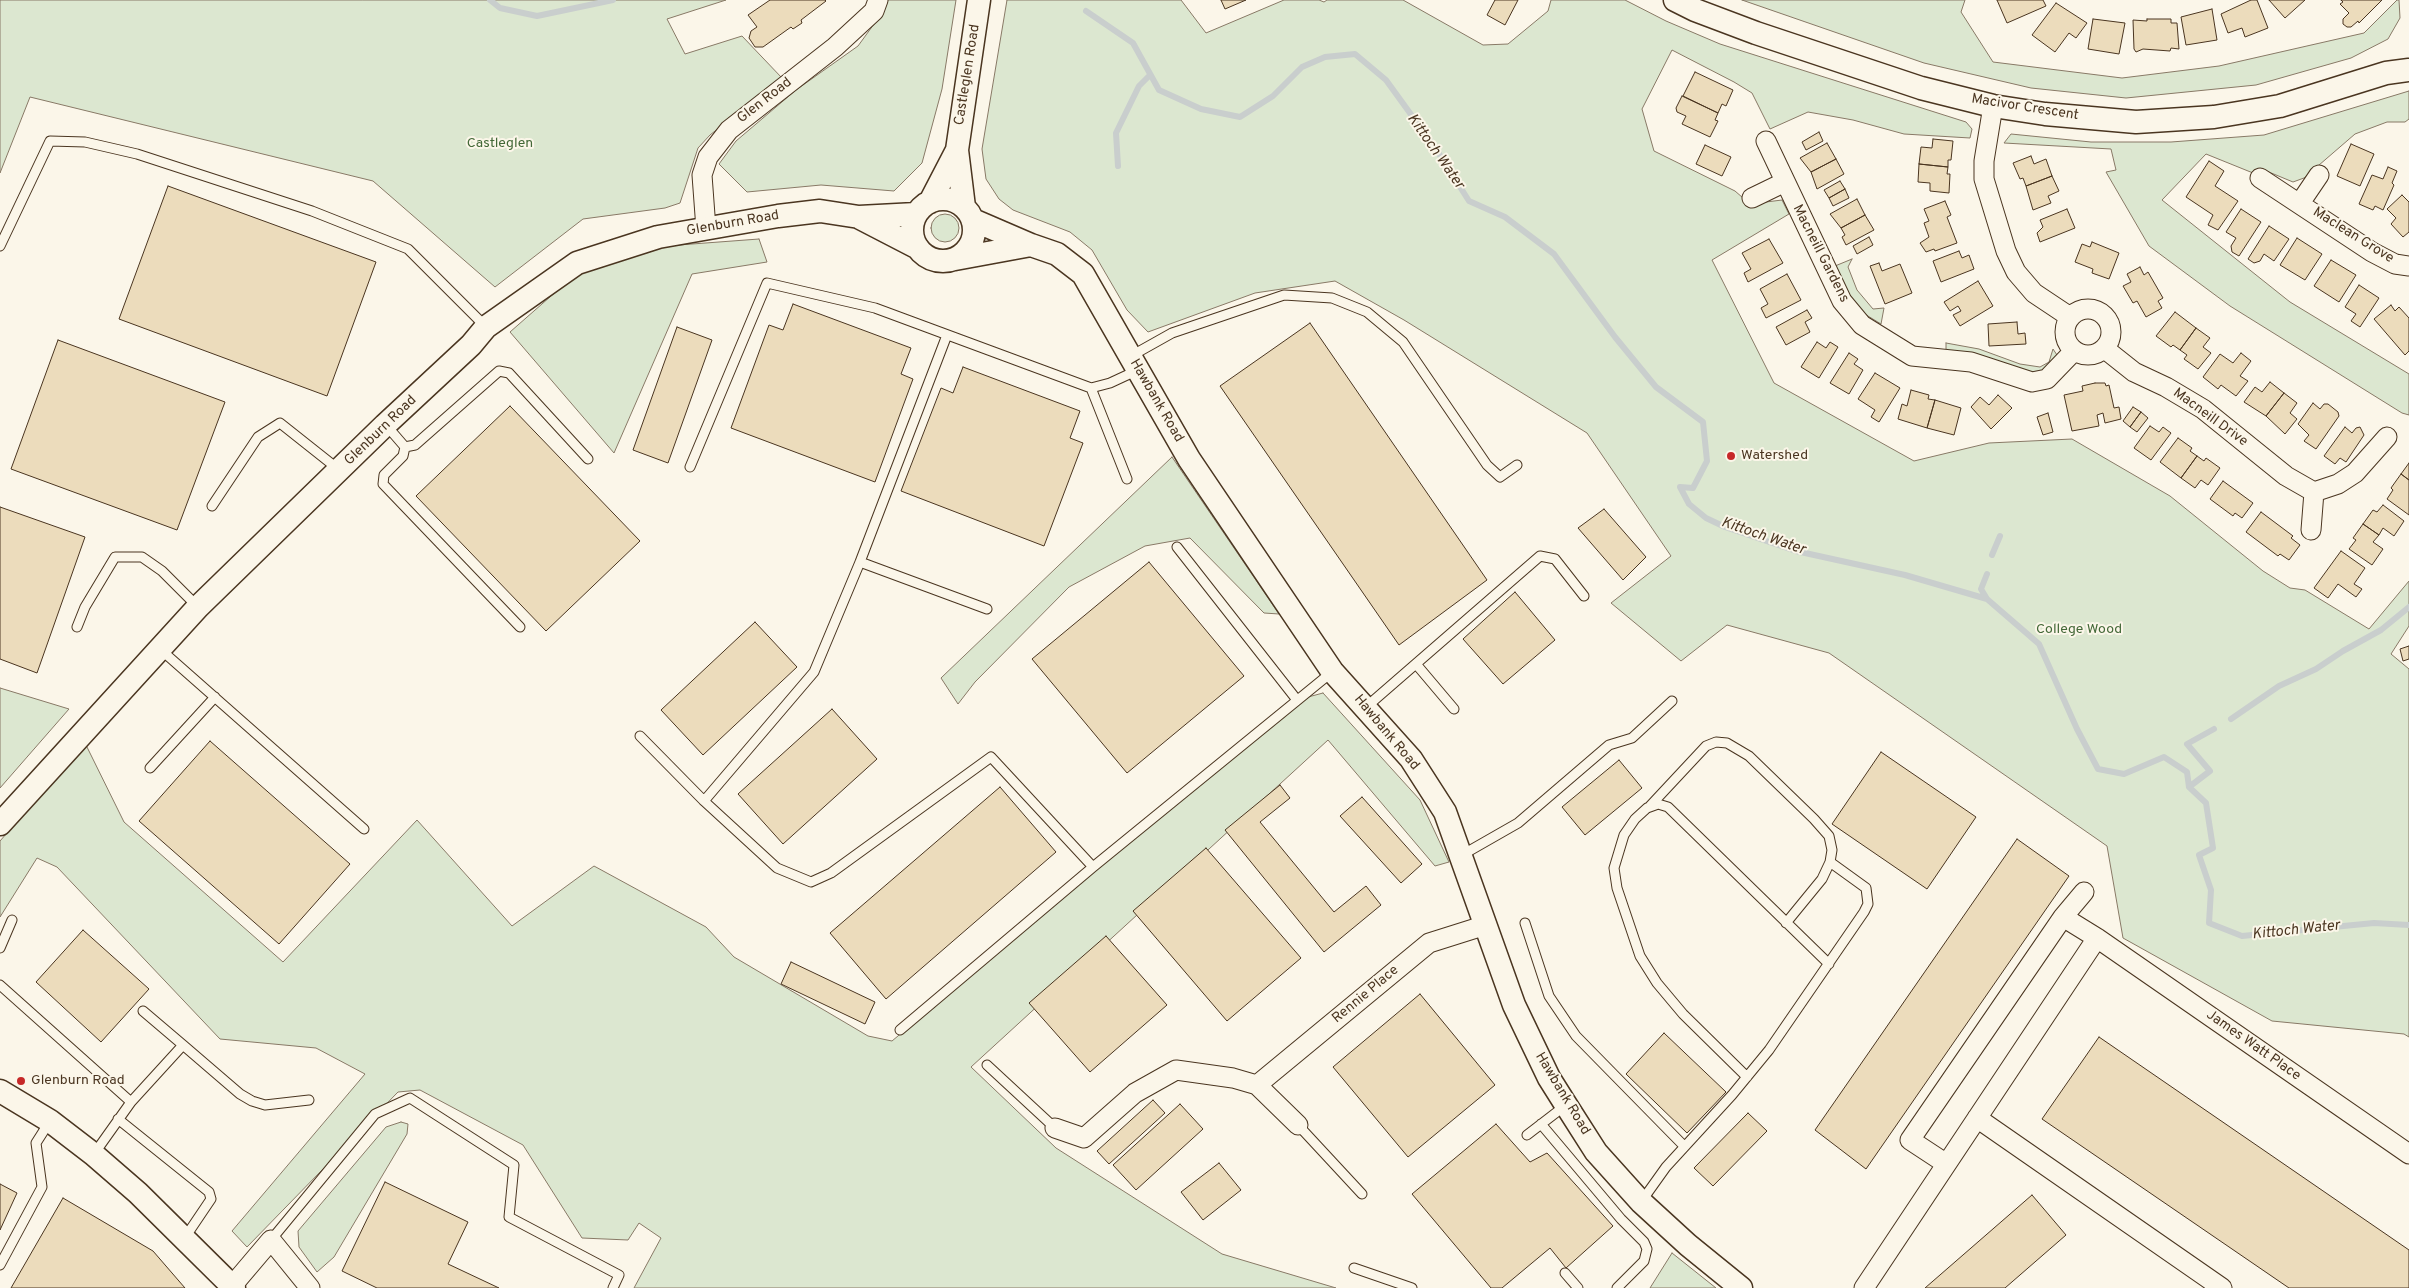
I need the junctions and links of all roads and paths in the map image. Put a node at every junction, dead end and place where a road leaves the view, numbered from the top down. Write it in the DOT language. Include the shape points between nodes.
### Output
graph roads {
  1 [pos="878,0"];
  2 [pos="980,0"];
  3 [pos="1675,0"];
  4 [pos="2409,53"];
  5 [pos="2409,70"];
  6 [pos="2386,73"];
  7 [pos="1993,106"];
  8 [pos="1766,140"];
  9 [pos="957,150"];
  10 [pos="2319,174"];
  11 [pos="2260,178"];
  12 [pos="1784,182"];
  13 [pos="1752,198"];
  14 [pos="2300,203"];
  15 [pos="923,208"];
  16 [pos="969,213"];
  17 [pos="859,217"];
  18 [pos="706,229"];
  19 [pos="0,246"];
  20 [pos="1031,246"];
  21 [pos="918,248"];
  22 [pos="955,259"];
  23 [pos="2409,266"];
  24 [pos="2070,317"];
  25 [pos="486,327"];
  26 [pos="947,335"];
  27 [pos="2105,349"];
  28 [pos="2074,351"];
  29 [pos="1134,363"];
  30 [pos="1091,388"];
  31 [pos="385,425"];
  32 [pos="2387,437"];
  33 [pos="405,447"];
  34 [pos="588,459"];
  35 [pos="1517,464"];
  36 [pos="690,466"];
  37 [pos="340,470"];
  38 [pos="1127,479"];
  39 [pos="2314,492"];
  40 [pos="212,506"];
  41 [pos="2310,530"];
  42 [pos="1177,547"];
  43 [pos="860,562"];
  44 [pos="1584,596"];
  45 [pos="198,607"];
  46 [pos="987,609"];
  47 [pos="77,627"];
  48 [pos="520,627"];
  49 [pos="160,649"];
  50 [pos="1416,664"];
  51 [pos="1332,671"];
  52 [pos="215,697"];
  53 [pos="1297,700"];
  54 [pos="1672,701"];
  55 [pos="1365,708"];
  56 [pos="1454,709"];
  57 [pos="640,736"];
  58 [pos="150,768"];
  59 [pos="704,802"];
  60 [pos="1647,808"];
  61 [pos="0,824"];
  62 [pos="364,829"];
  63 [pos="1462,855"];
  64 [pos="1830,862"];
  65 [pos="1093,867"];
  66 [pos="2084,892"];
  67 [pos="2063,918"];
  68 [pos="12,920"];
  69 [pos="1525,923"];
  70 [pos="1786,923"];
  71 [pos="1486,925"];
  72 [pos="2097,938"];
  73 [pos="0,948"];
  74 [pos="1829,964"];
  75 [pos="0,985"];
  76 [pos="143,1011"];
  77 [pos="900,1030"];
  78 [pos="183,1045"];
  79 [pos="987,1065"];
  80 [pos="1747,1077"];
  81 [pos="1257,1085"];
  82 [pos="1,1093"];
  83 [pos="309,1100"];
  84 [pos="131,1102"];
  85 [pos="1566,1105"];
  86 [pos="1977,1118"];
  87 [pos="118,1119"];
  88 [pos="50,1121"];
  89 [pos="1541,1124"];
  90 [pos="1298,1125"];
  91 [pos="1055,1128"];
  92 [pos="1527,1135"];
  93 [pos="1684,1146"];
  94 [pos="93,1154"];
  95 [pos="2409,1154"];
  96 [pos="1945,1163"];
  97 [pos="1362,1194"];
  98 [pos="1640,1202"];
  99 [pos="184,1239"];
  100 [pos="271,1240"];
  101 [pos="0,1265"];
  102 [pos="1354,1268"];
  103 [pos="1565,1273"];
  104 [pos="233,1287"];
  105 [pos="310,1288"];
  106 [pos="612,1288"];
  107 [pos="1412,1288"];
  108 [pos="1578,1288"];
  109 [pos="1617,1288"];
  110 [pos="1741,1288"];
  111 [pos="1864,1288"];
  112 [pos="2222,1288"];
  1 -- 18 [label="street, Glen Road" via="874,11 835,47 728,130 708,157 702,175"];
  2 -- 9 [label="street, Castleglen Road"];
  3 -- 7 [label="street, Macivor Crescent" via="1756,33 1921,88"];
  4 -- 6 [label="street, Macivor Crescent"];
  5 -- 6 [label="street, Macivor Crescent"];
  6 -- 7 [label="street, Macivor Crescent" via="2280,106 2214,117 2136,122"];
  7 -- 24 [label="street" via="1984,179 2006,252 2016,272 2034,293"];
  8 -- 12 [label="street, Macneill Gardens"];
  9 -- 15 [label="street, Castleglen Road"];
  9 -- 16 [label="street, Castleglen Road"];
  10 -- 14 [label="street, Maclean Grove"];
  11 -- 14 [label="street, Maclean Grove"];
  12 -- 13 [label="street"];
  12 -- 28 [label="street, Macneill Gardens" via="1842,301 1862,325 1912,356 1971,362 2032,382 2047,379"];
  14 -- 23 [label="street, Maclean Grove" via="2372,252 2395,264"];
  15 -- 16 [label="street" via="948,199"];
  15 -- 17 [label="street, Glenburn Road"];
  15 -- 21 [label="street" via="912,232"];
  16 -- 20 [label="street, Hawbank Road"];
  16 -- 22 [label="street" via="974,236 968,250"];
  17 -- 18 [label="street, Glenburn Road" via="820,211"];
  17 -- 21 [label="street, Glenburn Road"];
  18 -- 25 [label="street, Glenburn Road" via="658,237 577,263"];
  19 -- 25 [label="lane" via="50,141 85,142 137,154 275,199 408,249"];
  20 -- 22 [label="street, Hawbank Road"];
  20 -- 29 [label="street, Hawbank Road" via="1057,254 1083,274"];
  21 -- 22 [label="street" via="928,257 941,261"];
  24 -- 27 [label="street" via="2078,310 2089,308 2108,318 2111,340"];
  24 -- 28 [label="street" via="2065,335"];
  25 -- 31 [label="street, Glenburn Road" via="472,345"];
  26 -- 30 [label="lane"];
  26 -- 36 [label="lane" via="874,308 767,283"];
  26 -- 43 [label="lane"];
  27 -- 28 [label="street" via="2090,355"];
  27 -- 39 [label="street, Macneill Drive" via="2134,372 2166,386 2203,410 2286,476"];
  29 -- 30 [label="lane" via="1110,383"];
  29 -- 35 [label="lane" via="1172,333 1284,295 1332,298 1367,312 1403,342 1487,465 1500,477"];
  29 -- 51 [label="street, Hawbank Road" via="1189,460"];
  30 -- 38 [label="lane"];
  31 -- 33 [label="lane"];
  31 -- 37 [label="street, Glenburn Road"];
  32 -- 39 [label="street" via="2355,473 2338,484"];
  33 -- 34 [label="lane" via="415,445 499,371 509,373"];
  33 -- 48 [label="lane" via="403,456 384,475 383,484"];
  37 -- 40 [label="lane" via="280,423 258,436"];
  37 -- 45 [label="street, Glenburn Road"];
  39 -- 41 [label="street"];
  42 -- 53 [label="lane"];
  43 -- 46 [label="lane"];
  43 -- 59 [label="lane" via="814,672"];
  44 -- 50 [label="lane" via="1555,559 1540,556"];
  45 -- 47 [label="lane" via="162,571 142,557 115,557 85,607"];
  45 -- 49 [label="street, Glenburn Road"];
  49 -- 52 [label="lane"];
  49 -- 61 [label="street, Glenburn Road"];
  50 -- 55 [label="lane"];
  50 -- 56 [label="lane"];
  51 -- 53 [label="lane"];
  51 -- 55 [label="street, Hawbank Road"];
  52 -- 58 [label="lane"];
  52 -- 62 [label="lane"];
  53 -- 65 [label="lane"];
  54 -- 63 [label="lane" via="1632,738 1609,745 1518,823"];
  55 -- 63 [label="street, Hawbank Road" via="1411,759 1445,812"];
  57 -- 59 [label="lane"];
  59 -- 65 [label="lane" via="777,868 811,882 831,873 991,757"];
  60 -- 64 [label="lane" via="1706,746 1716,742 1727,743 1749,756 1829,836"];
  60 -- 70 [label="lane" via="1658,804 1668,807"];
  60 -- 80 [label="lane" via="1624,835 1614,868 1631,934 1657,983"];
  63 -- 71 [label="street, Hawbank Road"];
  64 -- 70 [label="lane" via="1822,879"];
  64 -- 74 [label="lane" via="1866,888 1868,904"];
  65 -- 77 [label="lane"];
  66 -- 67 [label="street"];
  67 -- 72 [label="street, James Watt Place"];
  67 -- 96 [label="street" via="1910,1140"];
  68 -- 73 [label="lane"];
  69 -- 93 [label="lane" via="1549,996 1576,1036"];
  70 -- 74 [label="lane"];
  71 -- 81 [label="street, Rennie Place" via="1429,943"];
  71 -- 85 [label="street, Hawbank Road" via="1514,1005 1549,1078"];
  72 -- 86 [label="street"];
  72 -- 95 [label="street, James Watt Place"];
  74 -- 80 [label="lane"];
  75 -- 84 [label="lane"];
  76 -- 78 [label="lane"];
  78 -- 83 [label="lane" via="252,1101 265,1105"];
  78 -- 84 [label="lane"];
  79 -- 91 [label="lane"];
  80 -- 93 [label="lane"];
  81 -- 90 [label="street"];
  81 -- 91 [label="street" via="1234,1078 1176,1070 1135,1093 1084,1138"];
  82 -- 88 [label="street"];
  84 -- 87 [label="lane"];
  85 -- 89 [label="lane"];
  85 -- 98 [label="street, Hawbank Road" via="1596,1152"];
  86 -- 96 [label="street"];
  86 -- 112 [label="street"];
  87 -- 94 [label="lane"];
  87 -- 99 [label="lane" via="211,1196"];
  88 -- 94 [label="street"];
  88 -- 101 [label="lane" via="36,1143 42,1187"];
  89 -- 92 [label="lane"];
  89 -- 109 [label="lane" via="1644,1242 1647,1249 1644,1261"];
  90 -- 97 [label="lane"];
  93 -- 98 [label="lane"];
  94 -- 99 [label="street"];
  96 -- 111 [label="street"];
  98 -- 110 [label="street, Hawbank Road"];
  99 -- 104 [label="street"];
  100 -- 104 [label="street"];
  100 -- 105 [label="street"];
  100 -- 106 [label="lane" via="376,1114 410,1098 514,1165 509,1218 619,1275"];
  102 -- 107 [label="lane"];
  103 -- 108 [label="lane"];
}
